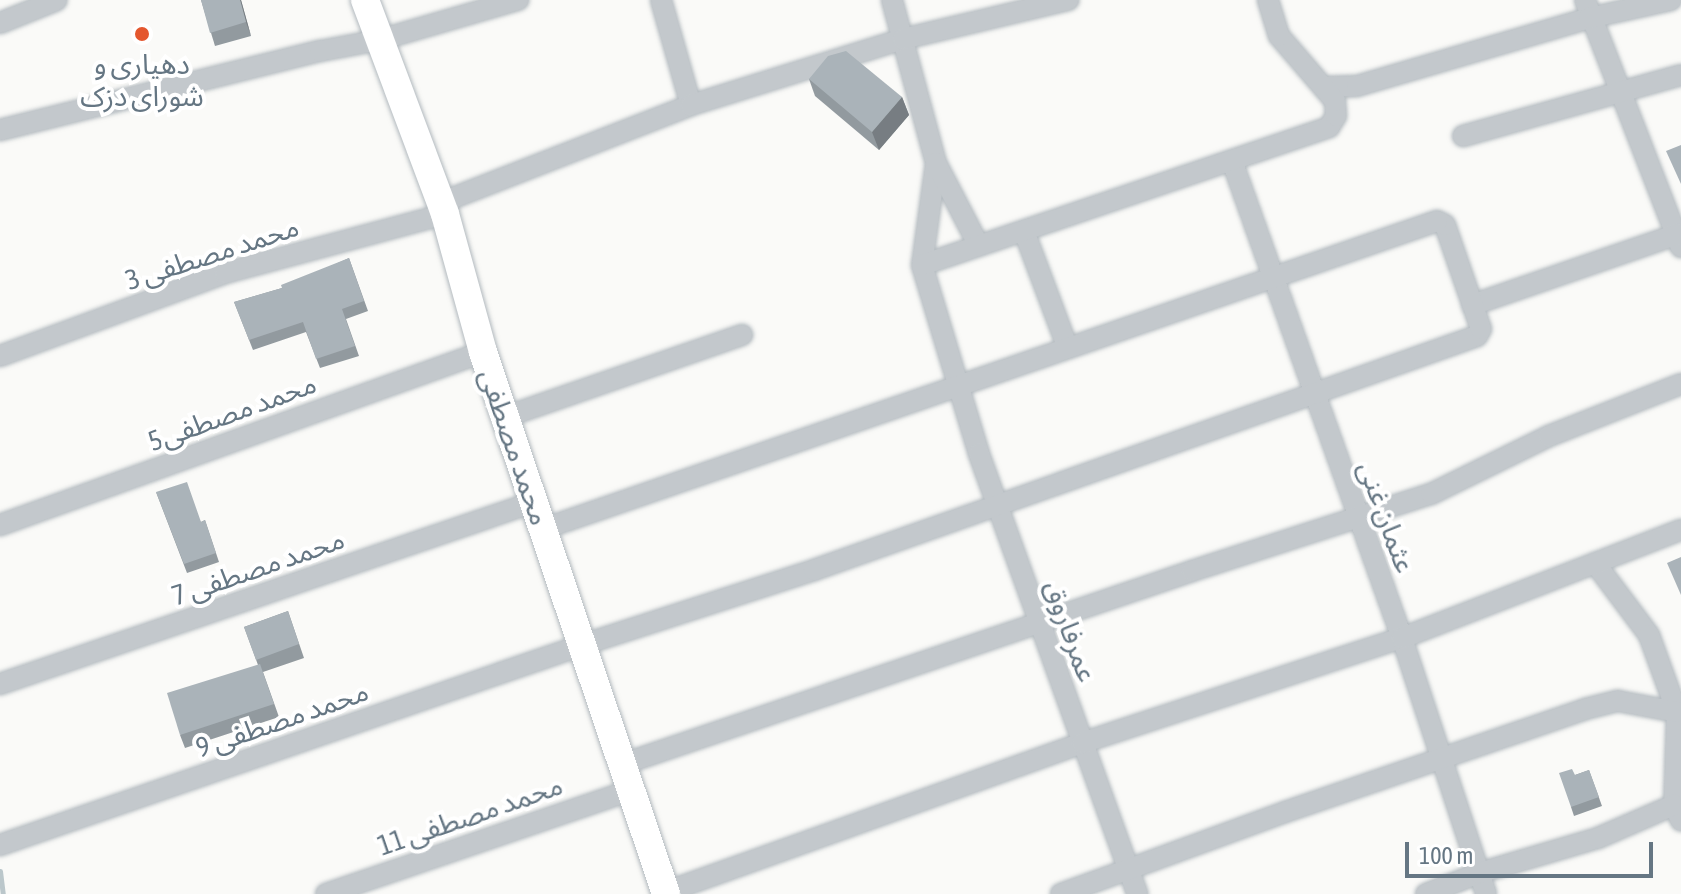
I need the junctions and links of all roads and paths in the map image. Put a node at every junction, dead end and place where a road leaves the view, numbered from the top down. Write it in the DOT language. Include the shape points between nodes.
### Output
graph roads {
  1 [pos="57,0"];
  2 [pos="365,0"];
  3 [pos="518,0"];
  4 [pos="661,0"];
  5 [pos="892,0"];
  6 [pos="1068,0"];
  7 [pos="1268,0"];
  8 [pos="1671,0"];
  9 [pos="1587,9"];
  10 [pos="0,23"];
  11 [pos="903,39"];
  12 [pos="379,40"];
  13 [pos="1681,75"];
  14 [pos="1326,87"];
  15 [pos="1619,93"];
  16 [pos="691,105"];
  17 [pos="0,130"];
  18 [pos="1463,136"];
  19 [pos="1232,161"];
  20 [pos="936,163"];
  21 [pos="442,208"];
  22 [pos="1024,231"];
  23 [pos="1679,238"];
  24 [pos="979,246"];
  25 [pos="922,265"];
  26 [pos="1273,275"];
  27 [pos="1472,305"];
  28 [pos="742,335"];
  29 [pos="1067,346"];
  30 [pos="483,352"];
  31 [pos="0,356"];
  32 [pos="1681,384"];
  33 [pos="957,385"];
  34 [pos="1312,394"];
  35 [pos="505,417"];
  36 [pos="534,502"];
  37 [pos="997,505"];
  38 [pos="1357,517"];
  39 [pos="0,525"];
  40 [pos="543,529"];
  41 [pos="1681,530"];
  42 [pos="1595,563"];
  43 [pos="1039,624"];
  44 [pos="1402,638"];
  45 [pos="582,645"];
  46 [pos="0,684"];
  47 [pos="1679,711"];
  48 [pos="1082,743"];
  49 [pos="1440,760"];
  50 [pos="627,777"];
  51 [pos="1678,813"];
  52 [pos="0,845"];
  53 [pos="1129,872"];
  54 [pos="1479,873"];
  55 [pos="666,893"];
  56 [pos="326,894"];
  57 [pos="1061,894"];
  58 [pos="1137,894"];
  59 [pos="1426,894"];
  60 [pos="1486,894"];
  1 -- 10 [label="street"];
  2 -- 12 [label="street, محمد مصطفی"];
  3 -- 12 [label="street"];
  4 -- 16 [label="street"];
  5 -- 11 [label="street"];
  6 -- 11 [label="street, محمد مصطفی 3"];
  7 -- 14 [label="street" via="1279,36"];
  8 -- 9 [label="street"];
  9 -- 14 [label="street" via="1357,86"];
  9 -- 15 [label="street"];
  11 -- 16 [label="street, محمد مصطفی 3"];
  11 -- 20 [label="street"];
  12 -- 17 [label="street"];
  12 -- 21 [label="street, محمد مصطفی"];
  13 -- 15 [label="street"];
  14 -- 19 [label="street" via="1335,101 1336,116 1329,127"];
  15 -- 18 [label="street"];
  15 -- 23 [label="street"];
  16 -- 21 [label="street, محمد مصطفی 3"];
  19 -- 22 [label="street"];
  19 -- 26 [label="street, عثمان غنی"];
  20 -- 24 [label="street"];
  20 -- 25 [label="street"];
  21 -- 30 [label="street, محمد مصطفی"];
  21 -- 31 [label="street, محمد مصطفی 3" via="225,273"];
  22 -- 24 [label="street"];
  22 -- 29 [label="street"];
  23 -- 27 [label="street"];
  24 -- 25 [label="street"];
  25 -- 33 [label="street"];
  26 -- 27 [label="street" via="1442,221"];
  26 -- 29 [label="street"];
  26 -- 34 [label="street, عثمان غنی"];
  27 -- 34 [label="street, محمد مصطفی 9" via="1481,334"];
  28 -- 35 [label="street"];
  29 -- 33 [label="street"];
  30 -- 35 [label="street, محمد مصطفی"];
  30 -- 39 [label="street, محمد مصطفی5"];
  32 -- 38 [label="street, محمد مصطفی 11" via="1549,436 1431,494"];
  33 -- 37 [label="street, عمرفاروق"];
  33 -- 40 [label="street"];
  34 -- 37 [label="street, محمد مصطفی 9"];
  34 -- 38 [label="street, عثمان غنی"];
  35 -- 36 [label="street, محمد مصطفی"];
  36 -- 40 [label="street, محمد مصطفی"];
  36 -- 46 [label="street, محمد مصطفی 7"];
  37 -- 43 [label="street, عمرفاروق"];
  37 -- 45 [label="street, محمد مصطفی 9"];
  38 -- 43 [label="street, محمد مصطفی 11"];
  38 -- 44 [label="street, عثمان غنی"];
  40 -- 45 [label="street, محمد مصطفی"];
  41 -- 42 [label="street"];
  42 -- 44 [label="street"];
  42 -- 47 [label="street" via="1649,635"];
  43 -- 48 [label="street, عمرفاروق"];
  43 -- 50 [label="street, محمد مصطفی 11" via="838,692"];
  44 -- 48 [label="street"];
  44 -- 49 [label="street, عثمان غنی"];
  45 -- 50 [label="street, محمد مصطفی"];
  45 -- 52 [label="street, محمد مصطفی 9"];
  47 -- 49 [label="street" via="1618,701"];
  47 -- 51 [label="street"];
  48 -- 53 [label="street, عمرفاروق"];
  48 -- 55 [label="street"];
  49 -- 53 [label="street"];
  49 -- 54 [label="street, عثمان غنی"];
  50 -- 55 [label="street, محمد مصطفی"];
  50 -- 56 [label="street, محمد مصطفی 11"];
  51 -- 54 [label="street"];
  53 -- 57 [label="street"];
  53 -- 58 [label="street, عمرفاروق"];
  54 -- 59 [label="street"];
  54 -- 60 [label="street, عثمان غنی"];
}
